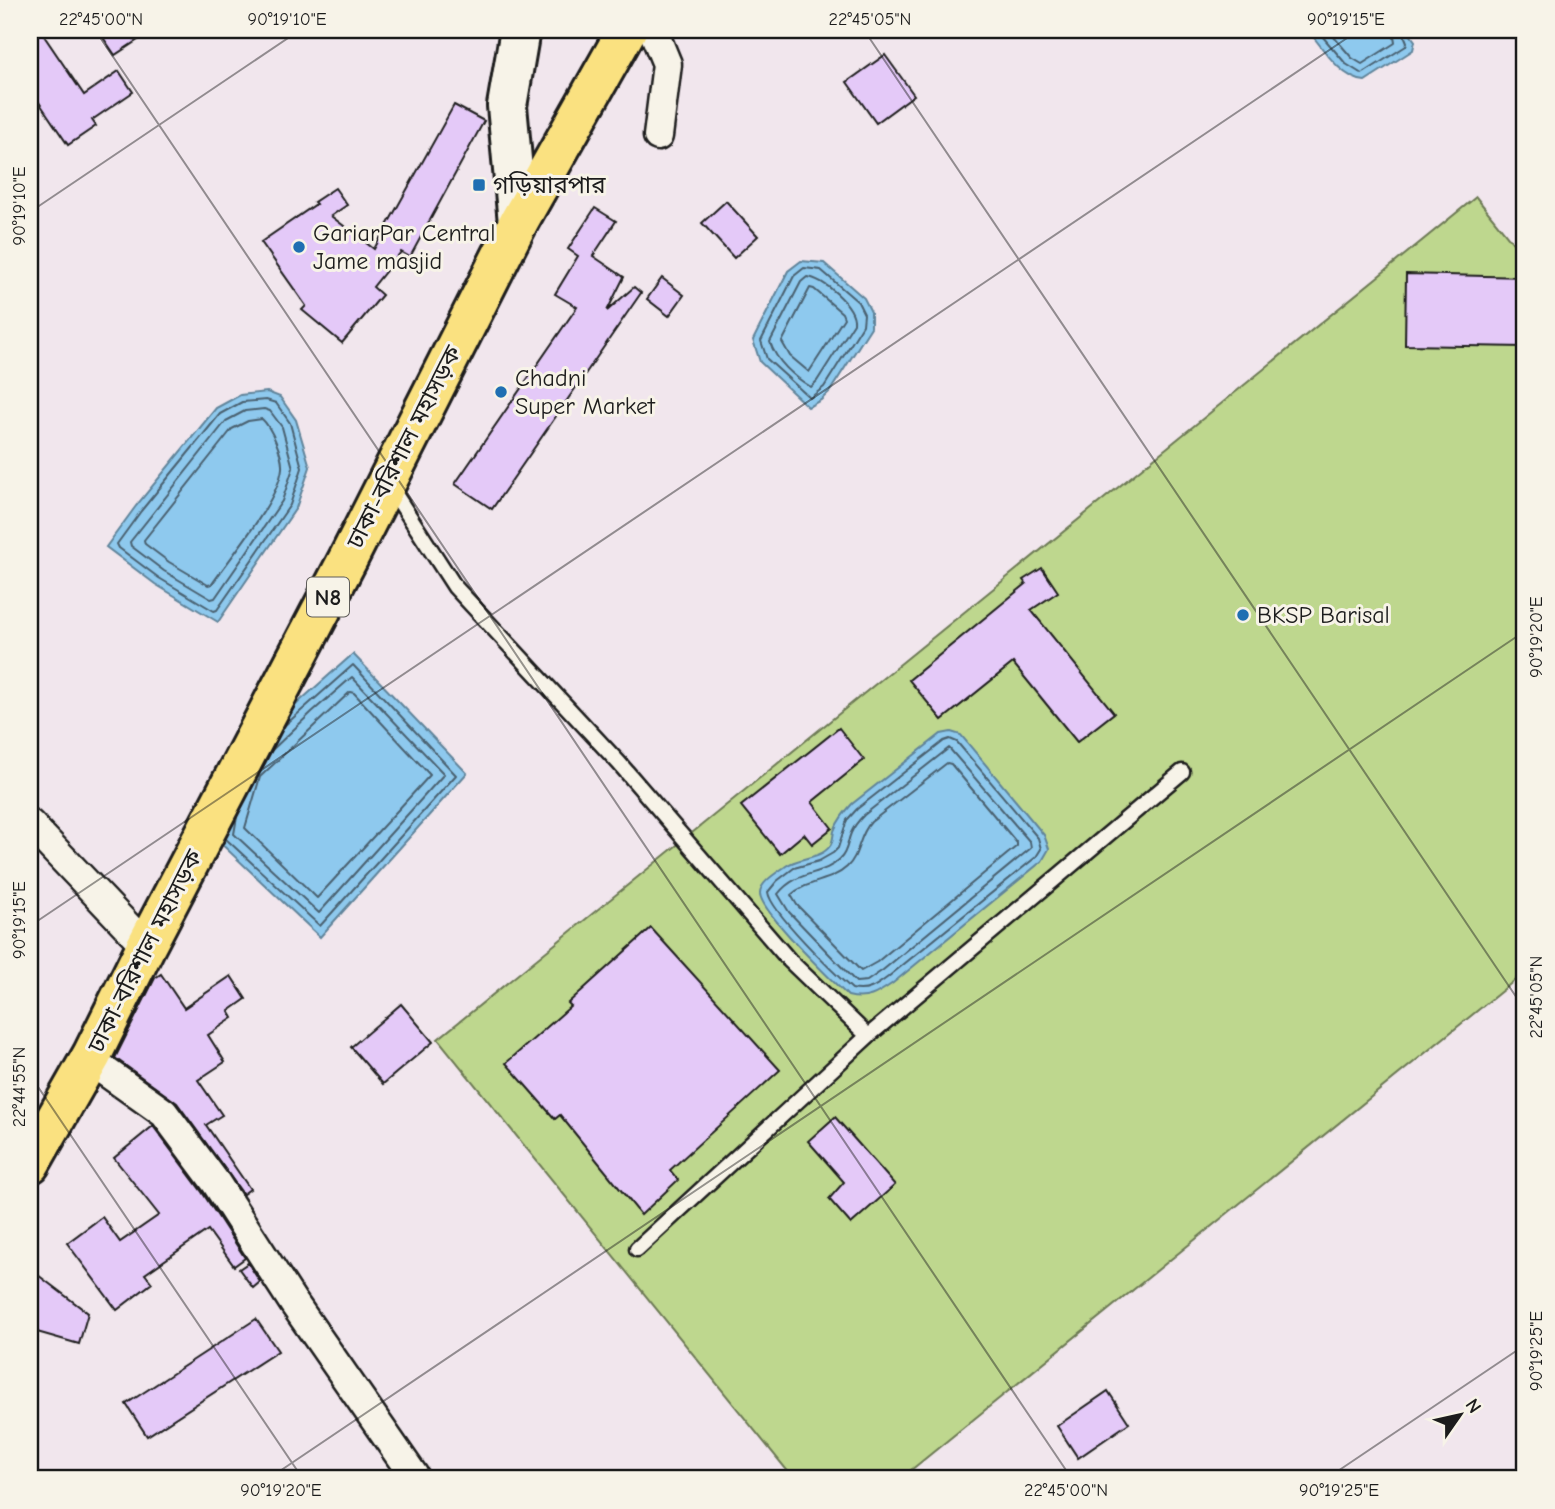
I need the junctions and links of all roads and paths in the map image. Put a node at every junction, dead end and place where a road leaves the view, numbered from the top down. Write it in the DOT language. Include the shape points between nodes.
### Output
graph roads {
  1 [pos="520,30"];
  2 [pos="627,30"];
  3 [pos="653,30"];
  4 [pos="658,136"];
  5 [pos="518,223"];
  6 [pos="386,481"];
  7 [pos="1182,772"];
  8 [pos="30,824"];
  9 [pos="146,946"];
  10 [pos="868,1035"];
  11 [pos="92,1055"];
  12 [pos="30,1164"];
  13 [pos="637,1249"];
  14 [pos="416,1479"];
  1 -- 5 [label="main road" via="507,106"];
  2 -- 5 [label="highway, ঢাকা-বরিশাল মহাসড়ক / N8"];
  3 -- 4 [label="street" via="667,64"];
  5 -- 6 [label="highway, ঢাকা-বরিশাল মহাসড়ক / N8"];
  6 -- 9 [label="highway, ঢাকা-বরিশাল মহাসড়ক / N8"];
  6 -- 10 [label="lane" via="455,587 619,763 789,960"];
  7 -- 10 [label="lane"];
  8 -- 9 [label="street"];
  9 -- 11 [label="highway, ঢাকা-বরিশাল মহাসড়ক / N8"];
  10 -- 13 [label="lane"];
  11 -- 12 [label="highway, ঢাকা-বরিশাল মহাসড়ক / N8"];
  11 -- 14 [label="street" via="102,1069 164,1113"];
}
